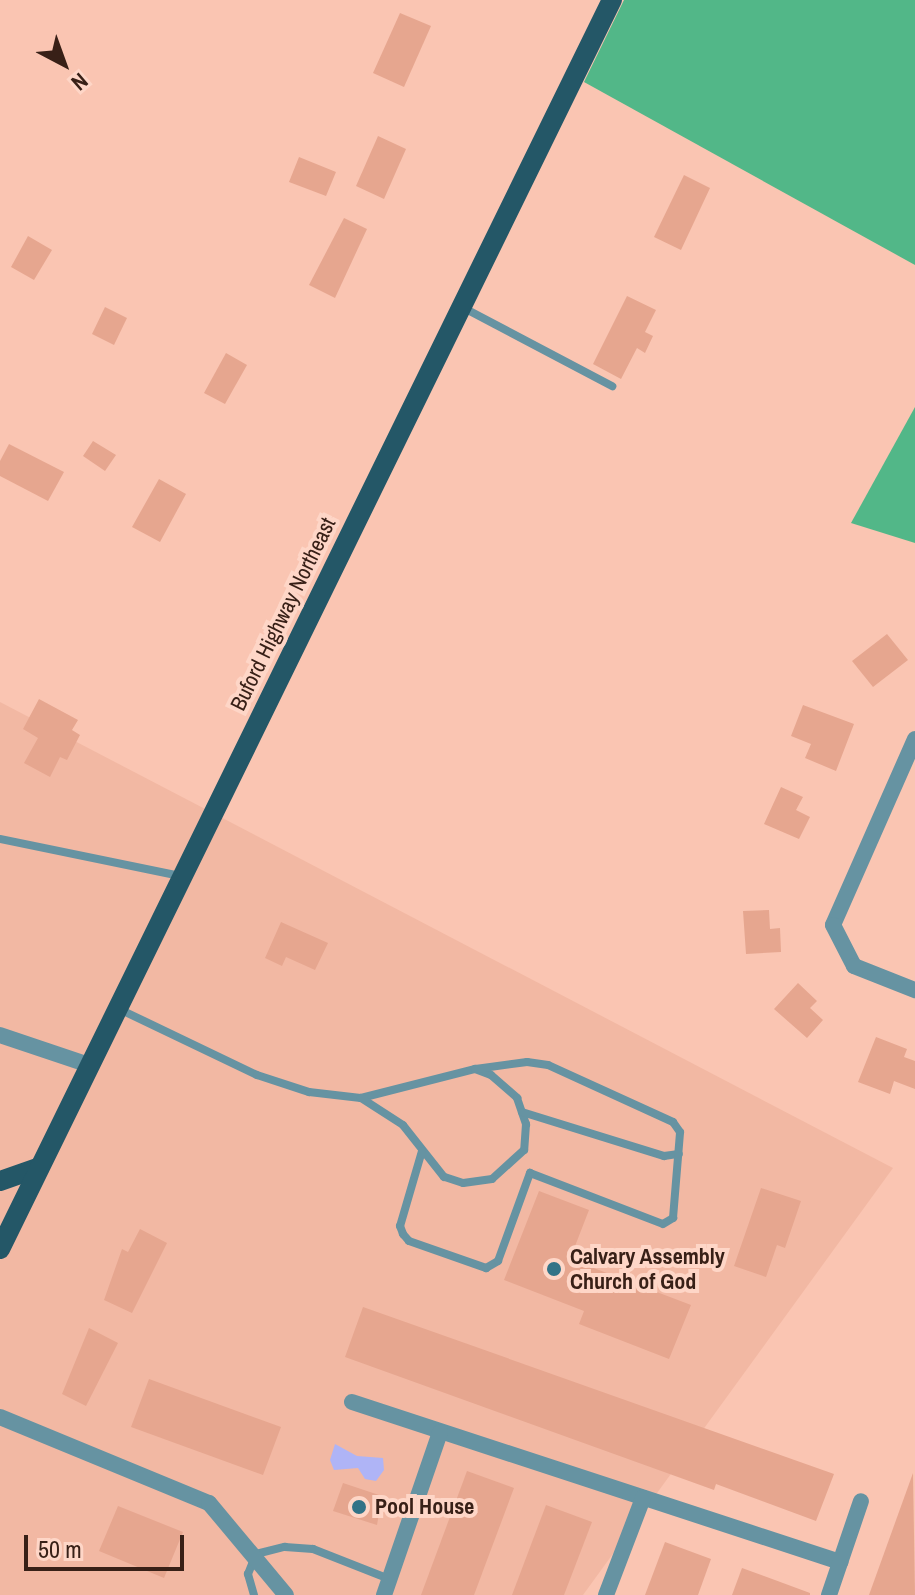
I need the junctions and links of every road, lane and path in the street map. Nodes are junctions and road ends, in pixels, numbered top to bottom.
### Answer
1 (612, 0) edge
2 (461, 307) junction
3 (612, 386) dead end
4 (915, 739) edge
5 (0, 839) edge
6 (181, 876) junction
7 (915, 990) edge
8 (117, 1008) junction
9 (0, 1035) edge
10 (89, 1065) junction
11 (475, 1069) junction
12 (361, 1098) junction
13 (522, 1112) junction
14 (422, 1151) junction
15 (679, 1154) junction
16 (514, 1161) junction
17 (40, 1167) junction
18 (530, 1173) junction
19 (0, 1181) edge
20 (5, 1226) edge
21 (0, 1249) edge
22 (352, 1402) dead end
23 (0, 1417) edge
24 (440, 1432) junction
25 (643, 1498) junction
26 (861, 1501) dead end
27 (256, 1554) junction
28 (840, 1562) junction
29 (387, 1587) edge
30 (254, 1595) edge
31 (286, 1595) edge
32 (606, 1595) edge
33 (829, 1595) edge

1 - 2 main road, Buford Highway Northeast
2 - 3 lane
2 - 6 main road, Buford Highway Northeast
4 - 7 street
5 - 6 lane
6 - 8 main road, Buford Highway Northeast
8 - 10 main road, Buford Highway Northeast
8 - 12 lane
9 - 10 street
10 - 17 main road, Buford Highway Northeast
11 - 12 lane
11 - 13 lane
11 - 15 lane
12 - 14 lane
13 - 15 lane
13 - 16 lane
14 - 16 lane
14 - 18 lane
15 - 18 lane
16 - 18 lane
17 - 19 main road
17 - 20 main road, Buford Highway Northeast
20 - 21 main road, Buford Highway Northeast
22 - 24 street
23 - 27 street
24 - 25 street
24 - 29 street
25 - 28 street
25 - 32 street
26 - 28 street
27 - 29 lane
27 - 30 lane
27 - 31 street
28 - 33 street

